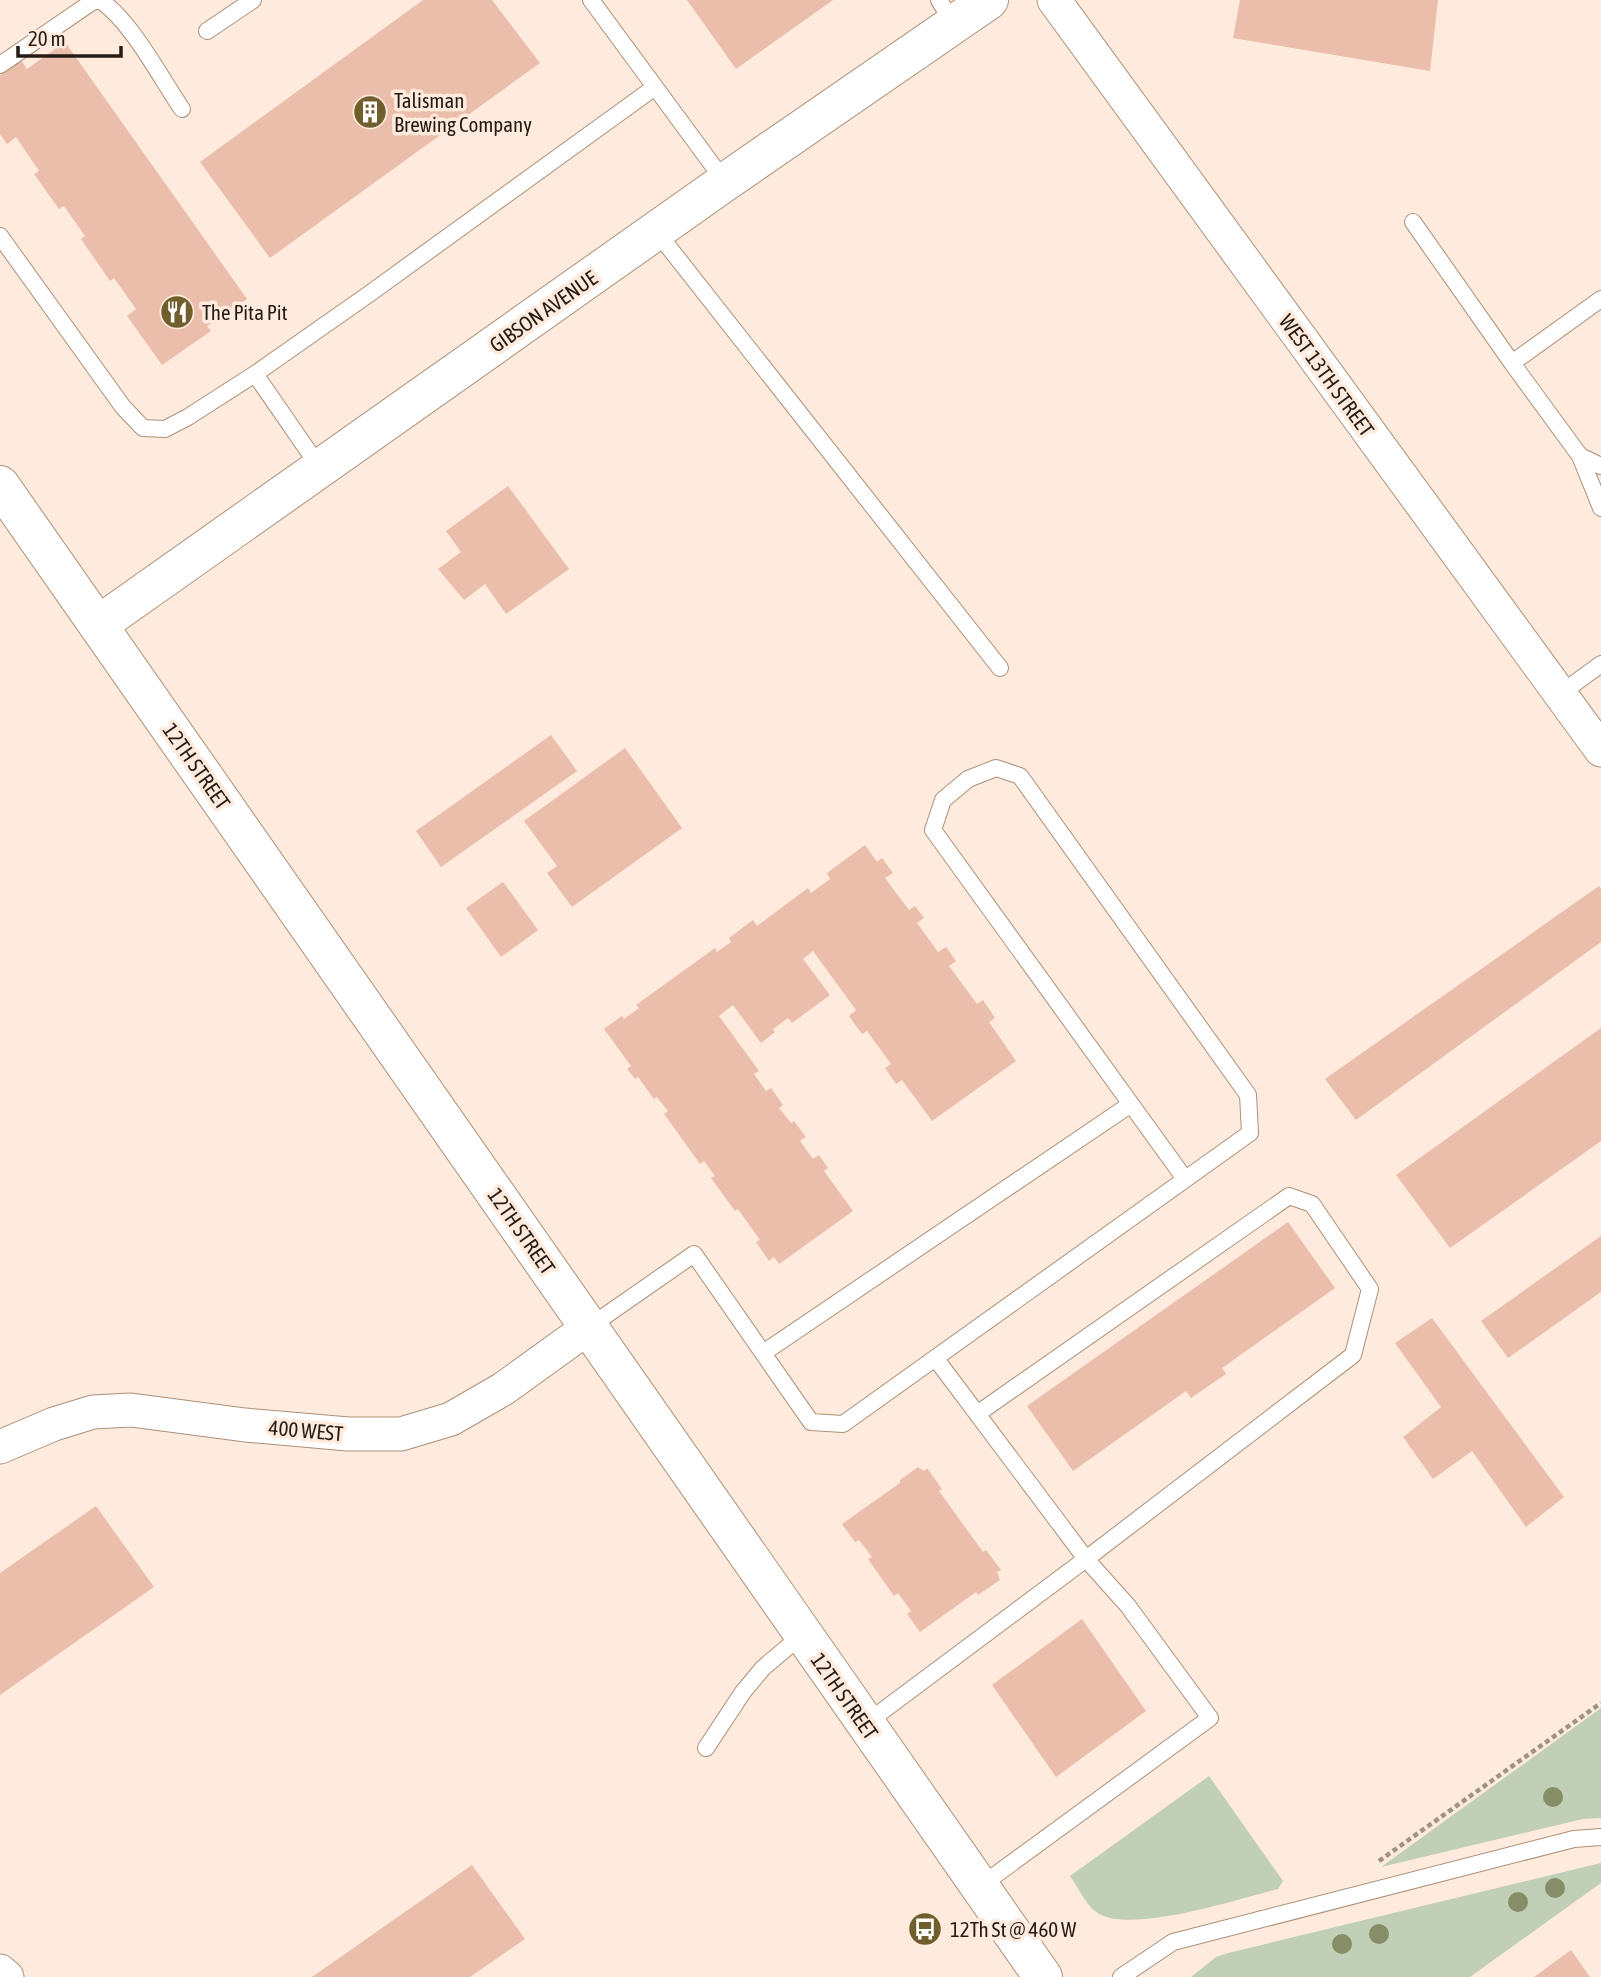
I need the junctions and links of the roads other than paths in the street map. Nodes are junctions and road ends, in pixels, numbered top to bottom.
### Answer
1 (253, 0) edge
2 (591, 0) edge
3 (989, 0) edge
4 (1054, 0) edge
5 (946, 13) edge
6 (208, 31) dead end
7 (0, 65) edge
8 (655, 87) junction
9 (182, 109) dead end
10 (725, 182) junction
11 (1413, 222) dead end
12 (656, 231) junction
13 (0, 236) edge
14 (1601, 299) edge
15 (1513, 363) junction
16 (255, 374) junction
17 (1580, 456) junction
18 (1601, 466) edge
19 (320, 468) junction
20 (0, 485) edge
21 (1601, 508) edge
22 (98, 625) junction
23 (1601, 664) edge
24 (1000, 667) dead end
25 (1560, 694) junction
26 (1601, 751) edge
27 (1131, 1104) junction
28 (1185, 1180) junction
29 (589, 1327) junction
30 (763, 1353) junction
31 (936, 1359) junction
32 (977, 1414) junction
33 (0, 1447) edge
34 (1086, 1559) junction
35 (802, 1634) junction
36 (865, 1724) junction
37 (706, 1748) dead end
38 (1601, 1837) edge
39 (979, 1887) junction
40 (0, 1971) edge
41 (6, 1977) edge
42 (1043, 1977) edge
43 (1121, 1977) edge

1 - 6 lane
2 - 8 lane
3 - 5 main road, GIBSON AVENUE
4 - 25 street, WEST 13TH STREET
5 - 10 main road, GIBSON AVENUE
7 - 9 lane
8 - 10 lane
8 - 16 lane
10 - 12 main road, GIBSON AVENUE
11 - 15 lane
12 - 19 main road, GIBSON AVENUE
12 - 24 lane
13 - 16 lane
14 - 15 lane
15 - 17 lane
16 - 19 lane
17 - 18 lane
17 - 21 lane
19 - 22 main road, GIBSON AVENUE
20 - 22 main road, 12TH STREET
22 - 29 main road, 12TH STREET
23 - 25 lane
25 - 26 street, WEST 13TH STREET
27 - 28 lane
27 - 28 lane
27 - 30 lane
28 - 31 lane
29 - 30 lane
29 - 33 street, 400 WEST
29 - 35 main road, 12TH STREET
30 - 31 lane
31 - 32 lane
32 - 34 lane
32 - 34 lane
34 - 36 lane
34 - 39 lane
35 - 36 main road, 12TH STREET
35 - 37 lane
36 - 39 main road, 12TH STREET
38 - 43 lane
39 - 42 main road, 12TH STREET
40 - 41 street

